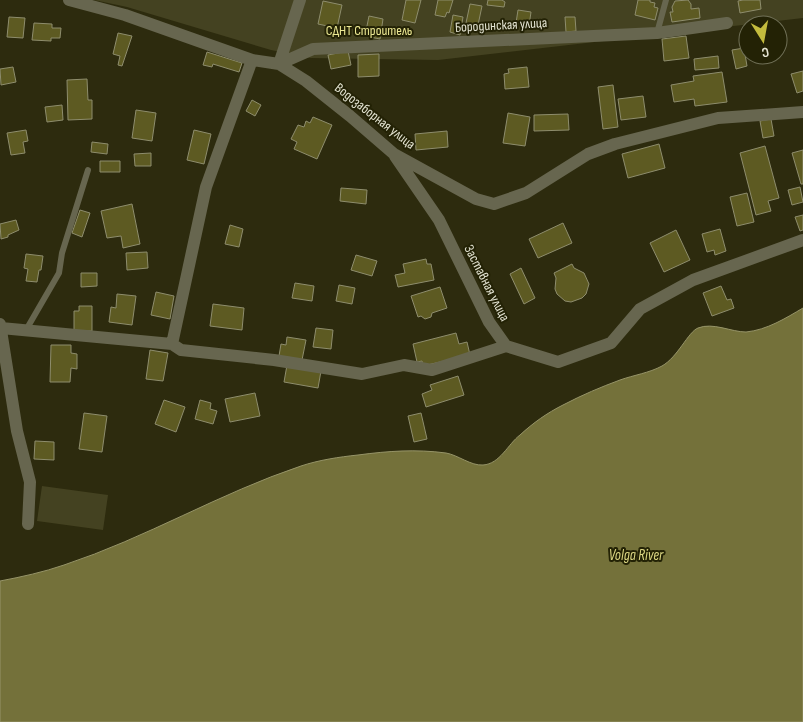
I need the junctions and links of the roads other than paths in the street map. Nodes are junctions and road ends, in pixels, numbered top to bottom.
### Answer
1 (69, 0) edge
2 (300, 0) edge
3 (666, 0) edge
4 (727, 24) dead end
5 (657, 33) junction
6 (252, 60) junction
7 (279, 64) junction
8 (803, 112) edge
9 (394, 154) junction
10 (88, 170) dead end
11 (803, 240) edge
12 (0, 326) edge
13 (26, 330) junction
14 (172, 344) junction
15 (506, 346) junction
16 (28, 524) dead end

1 - 6 street, Водозаборная улица
2 - 7 street
3 - 5 lane
4 - 5 street, Бородинская улица
5 - 7 street, Бородинская улица
6 - 7 street, Водозаборная улица
6 - 14 street
7 - 9 street, Водозаборная улица
8 - 9 street, Водозаборная улица
9 - 15 street, Заставная улица
10 - 13 lane
11 - 15 street
12 - 13 street
12 - 16 street
13 - 14 street
14 - 15 street

